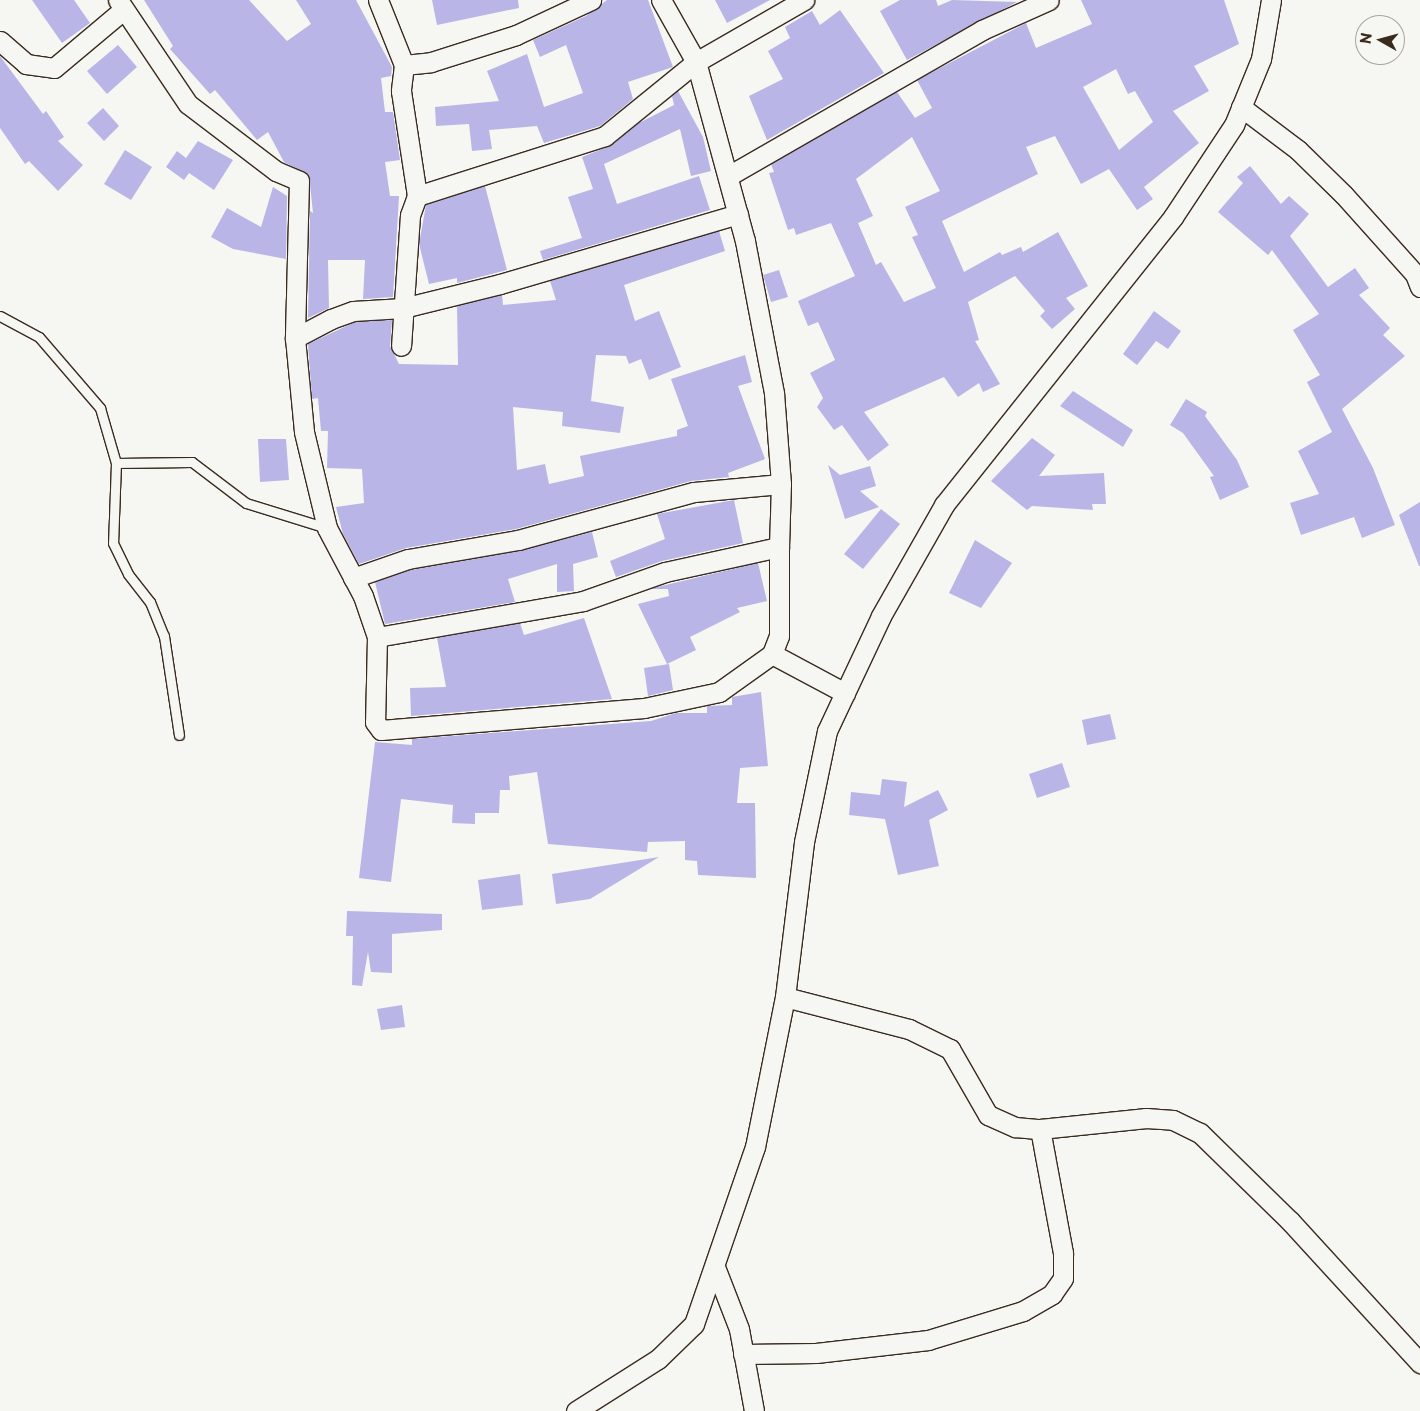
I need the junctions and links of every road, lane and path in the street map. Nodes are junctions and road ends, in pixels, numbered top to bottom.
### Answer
1 (378, 0) edge
2 (591, 0) edge
3 (661, 0) edge
4 (804, 0) edge
5 (1049, 0) edge
6 (1271, 0) edge
7 (120, 5) edge
8 (0, 41) edge
9 (696, 62) junction
10 (404, 65) junction
11 (1241, 107) junction
12 (730, 175) junction
13 (416, 196) junction
14 (738, 214) junction
15 (1420, 287) edge
16 (403, 308) junction
17 (0, 316) edge
18 (295, 338) junction
19 (401, 346) dead end
20 (116, 463) junction
21 (781, 484) junction
22 (327, 528) junction
23 (779, 547) junction
24 (353, 578) junction
25 (378, 637) junction
26 (772, 654) junction
27 (846, 693) junction
28 (180, 735) dead end
29 (785, 997) junction
30 (1040, 1130) junction
31 (716, 1267) junction
32 (743, 1354) junction
33 (1420, 1363) edge
34 (576, 1411) edge
35 (754, 1411) edge

1 - 10 street
2 - 10 street
3 - 9 street
4 - 9 street
5 - 12 street
6 - 11 street
7 - 8 street
7 - 18 street
9 - 12 street
9 - 13 street
10 - 13 street
11 - 15 street
11 - 27 street
12 - 14 street
13 - 16 street
14 - 16 street
14 - 21 street
16 - 18 street
16 - 19 street
17 - 20 lane
18 - 22 street
20 - 22 lane
20 - 28 lane
21 - 23 street
21 - 24 street
22 - 24 street
23 - 25 street
23 - 26 street
24 - 25 street
25 - 26 street
26 - 27 street
27 - 29 street
29 - 30 street
29 - 31 street
30 - 32 street
30 - 33 street
31 - 32 street
31 - 34 street
32 - 35 street

